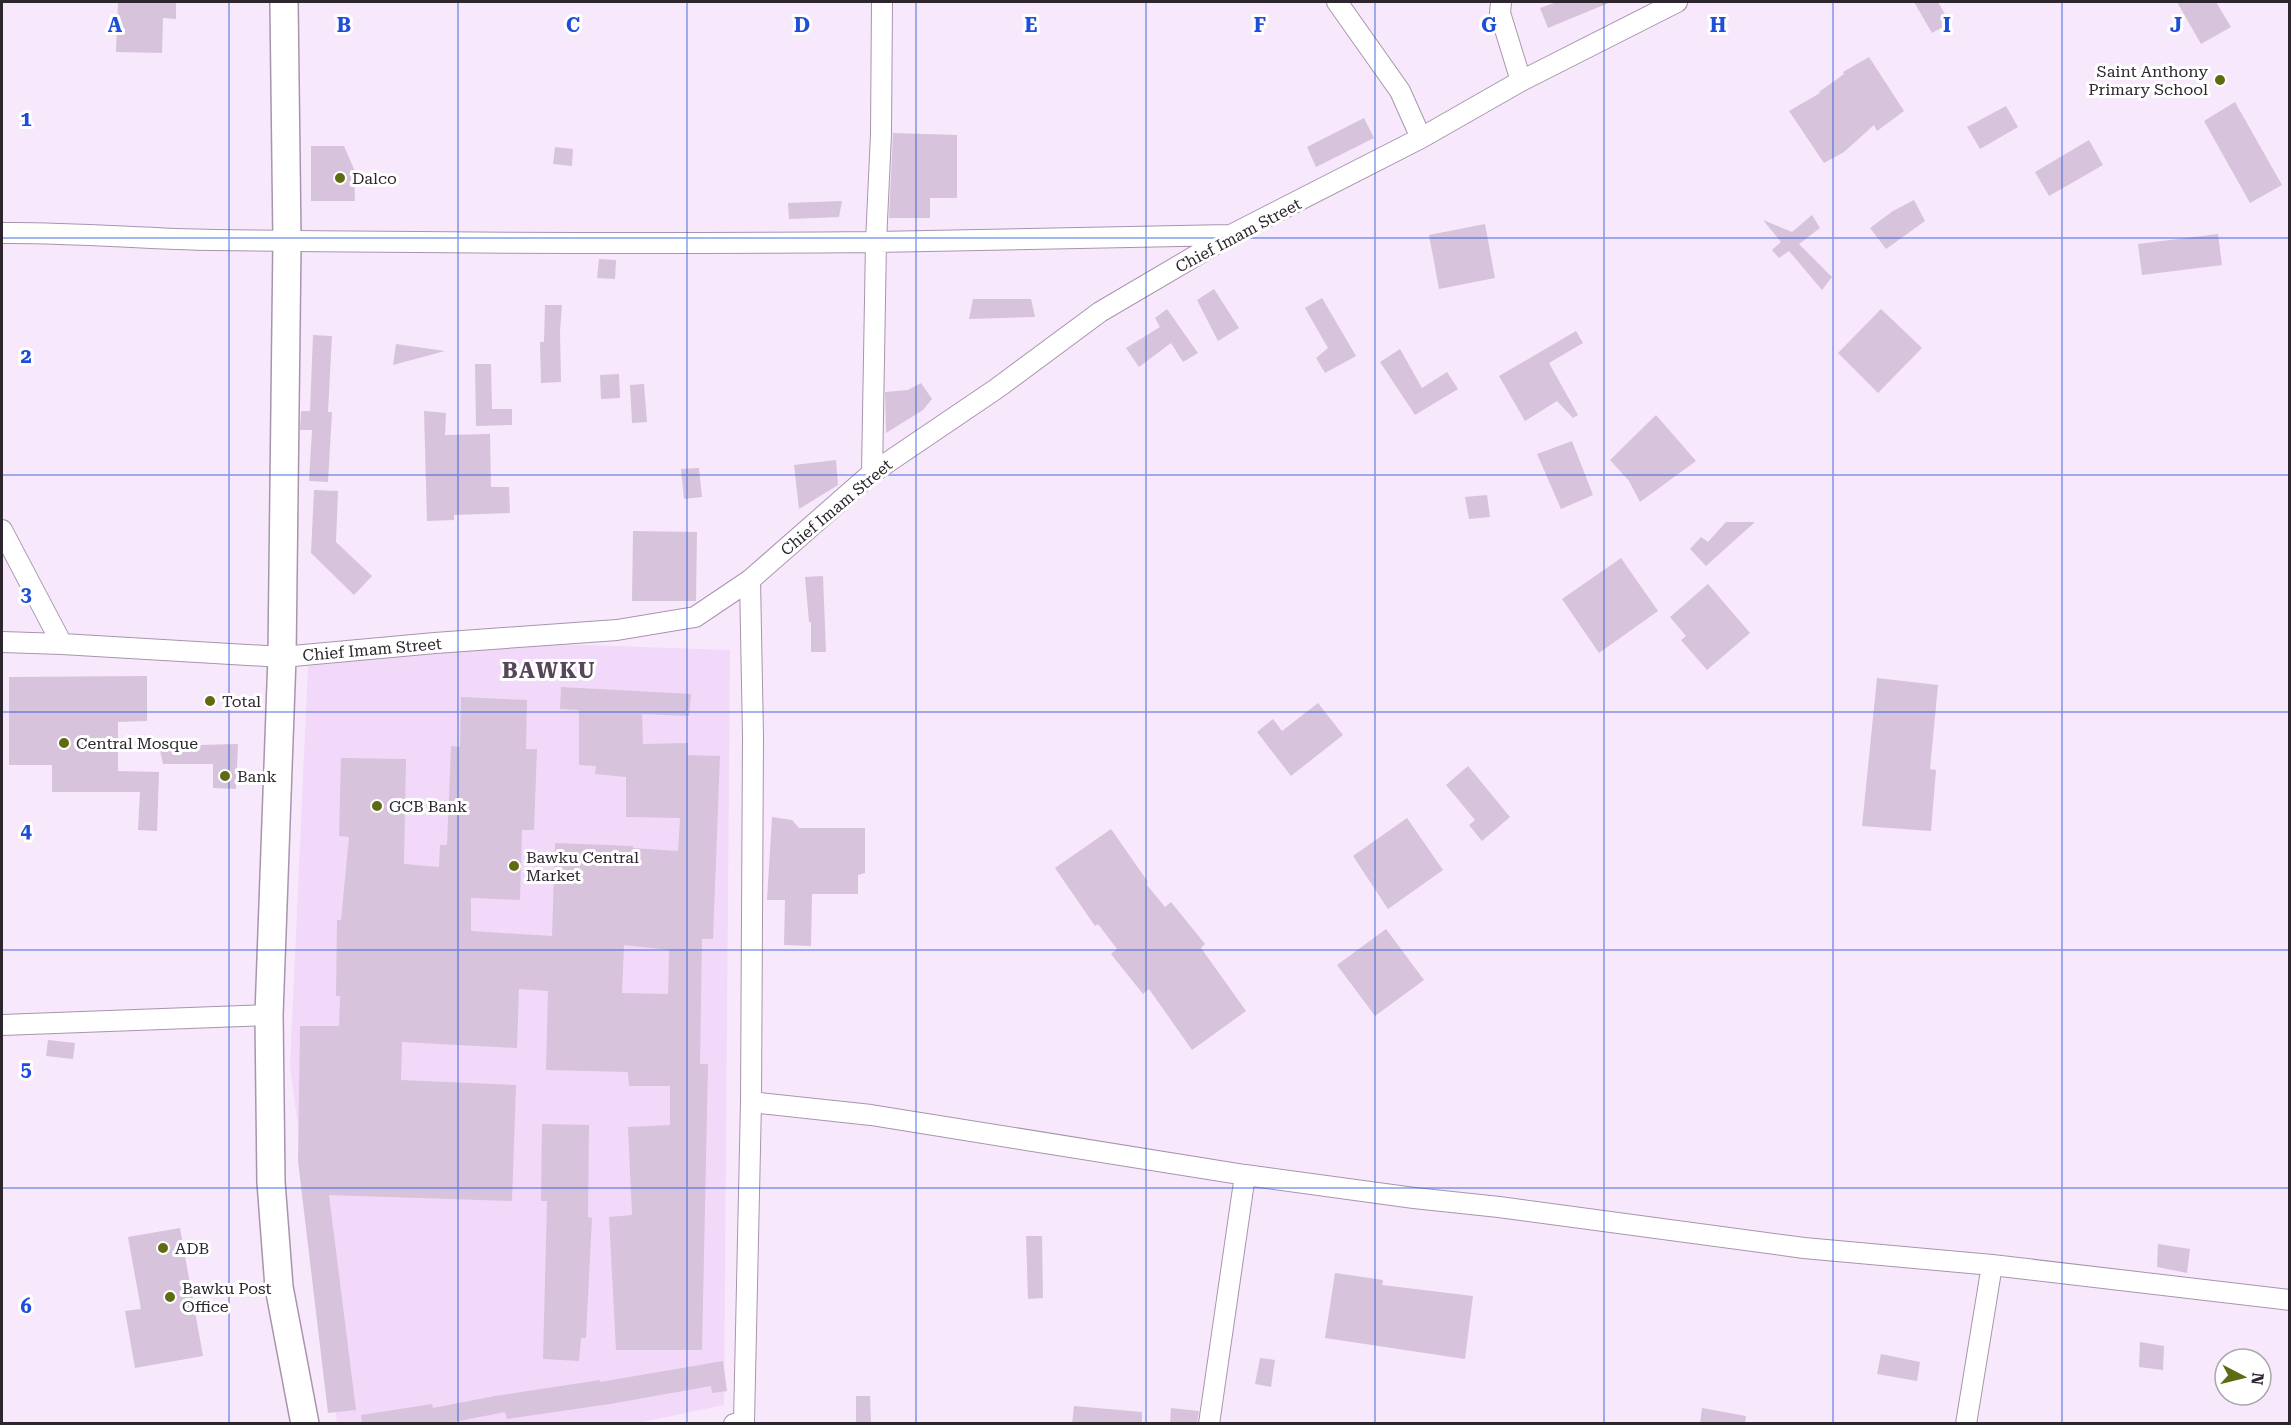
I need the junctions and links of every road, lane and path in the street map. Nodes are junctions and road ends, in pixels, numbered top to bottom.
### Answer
1 (284, 2) edge
2 (882, 2) edge
3 (1337, 2) edge
4 (1501, 2) edge
5 (1677, 2) edge
6 (1521, 81) junction
7 (1421, 138) junction
8 (2, 232) edge
9 (1231, 235) junction
10 (286, 241) junction
11 (876, 242) junction
12 (872, 473) junction
13 (2, 530) edge
14 (750, 580) junction
15 (2, 642) edge
16 (62, 644) junction
17 (282, 657) junction
18 (269, 1015) junction
19 (2, 1025) edge
20 (751, 1102) junction
21 (1245, 1175) junction
22 (1992, 1265) junction
23 (2289, 1300) edge
24 (743, 1423) edge
25 (305, 1424) edge
26 (1209, 1424) edge
27 (1966, 1424) edge

1 - 10 highway
2 - 11 street
3 - 7 street
4 - 6 street
5 - 6 street, Chief Imam Street
6 - 7 street, Chief Imam Street
7 - 9 street, Chief Imam Street
8 - 10 street
9 - 11 street
9 - 12 street, Chief Imam Street
10 - 11 street
10 - 17 highway
11 - 12 street
12 - 14 street, Chief Imam Street
13 - 16 street
14 - 17 street, Chief Imam Street
14 - 20 street
15 - 16 street, Chief Imam Street
16 - 17 street, Chief Imam Street
17 - 18 highway
18 - 19 street
18 - 25 highway
20 - 21 street
20 - 24 street
21 - 22 street
21 - 26 street
22 - 23 street
22 - 27 street

